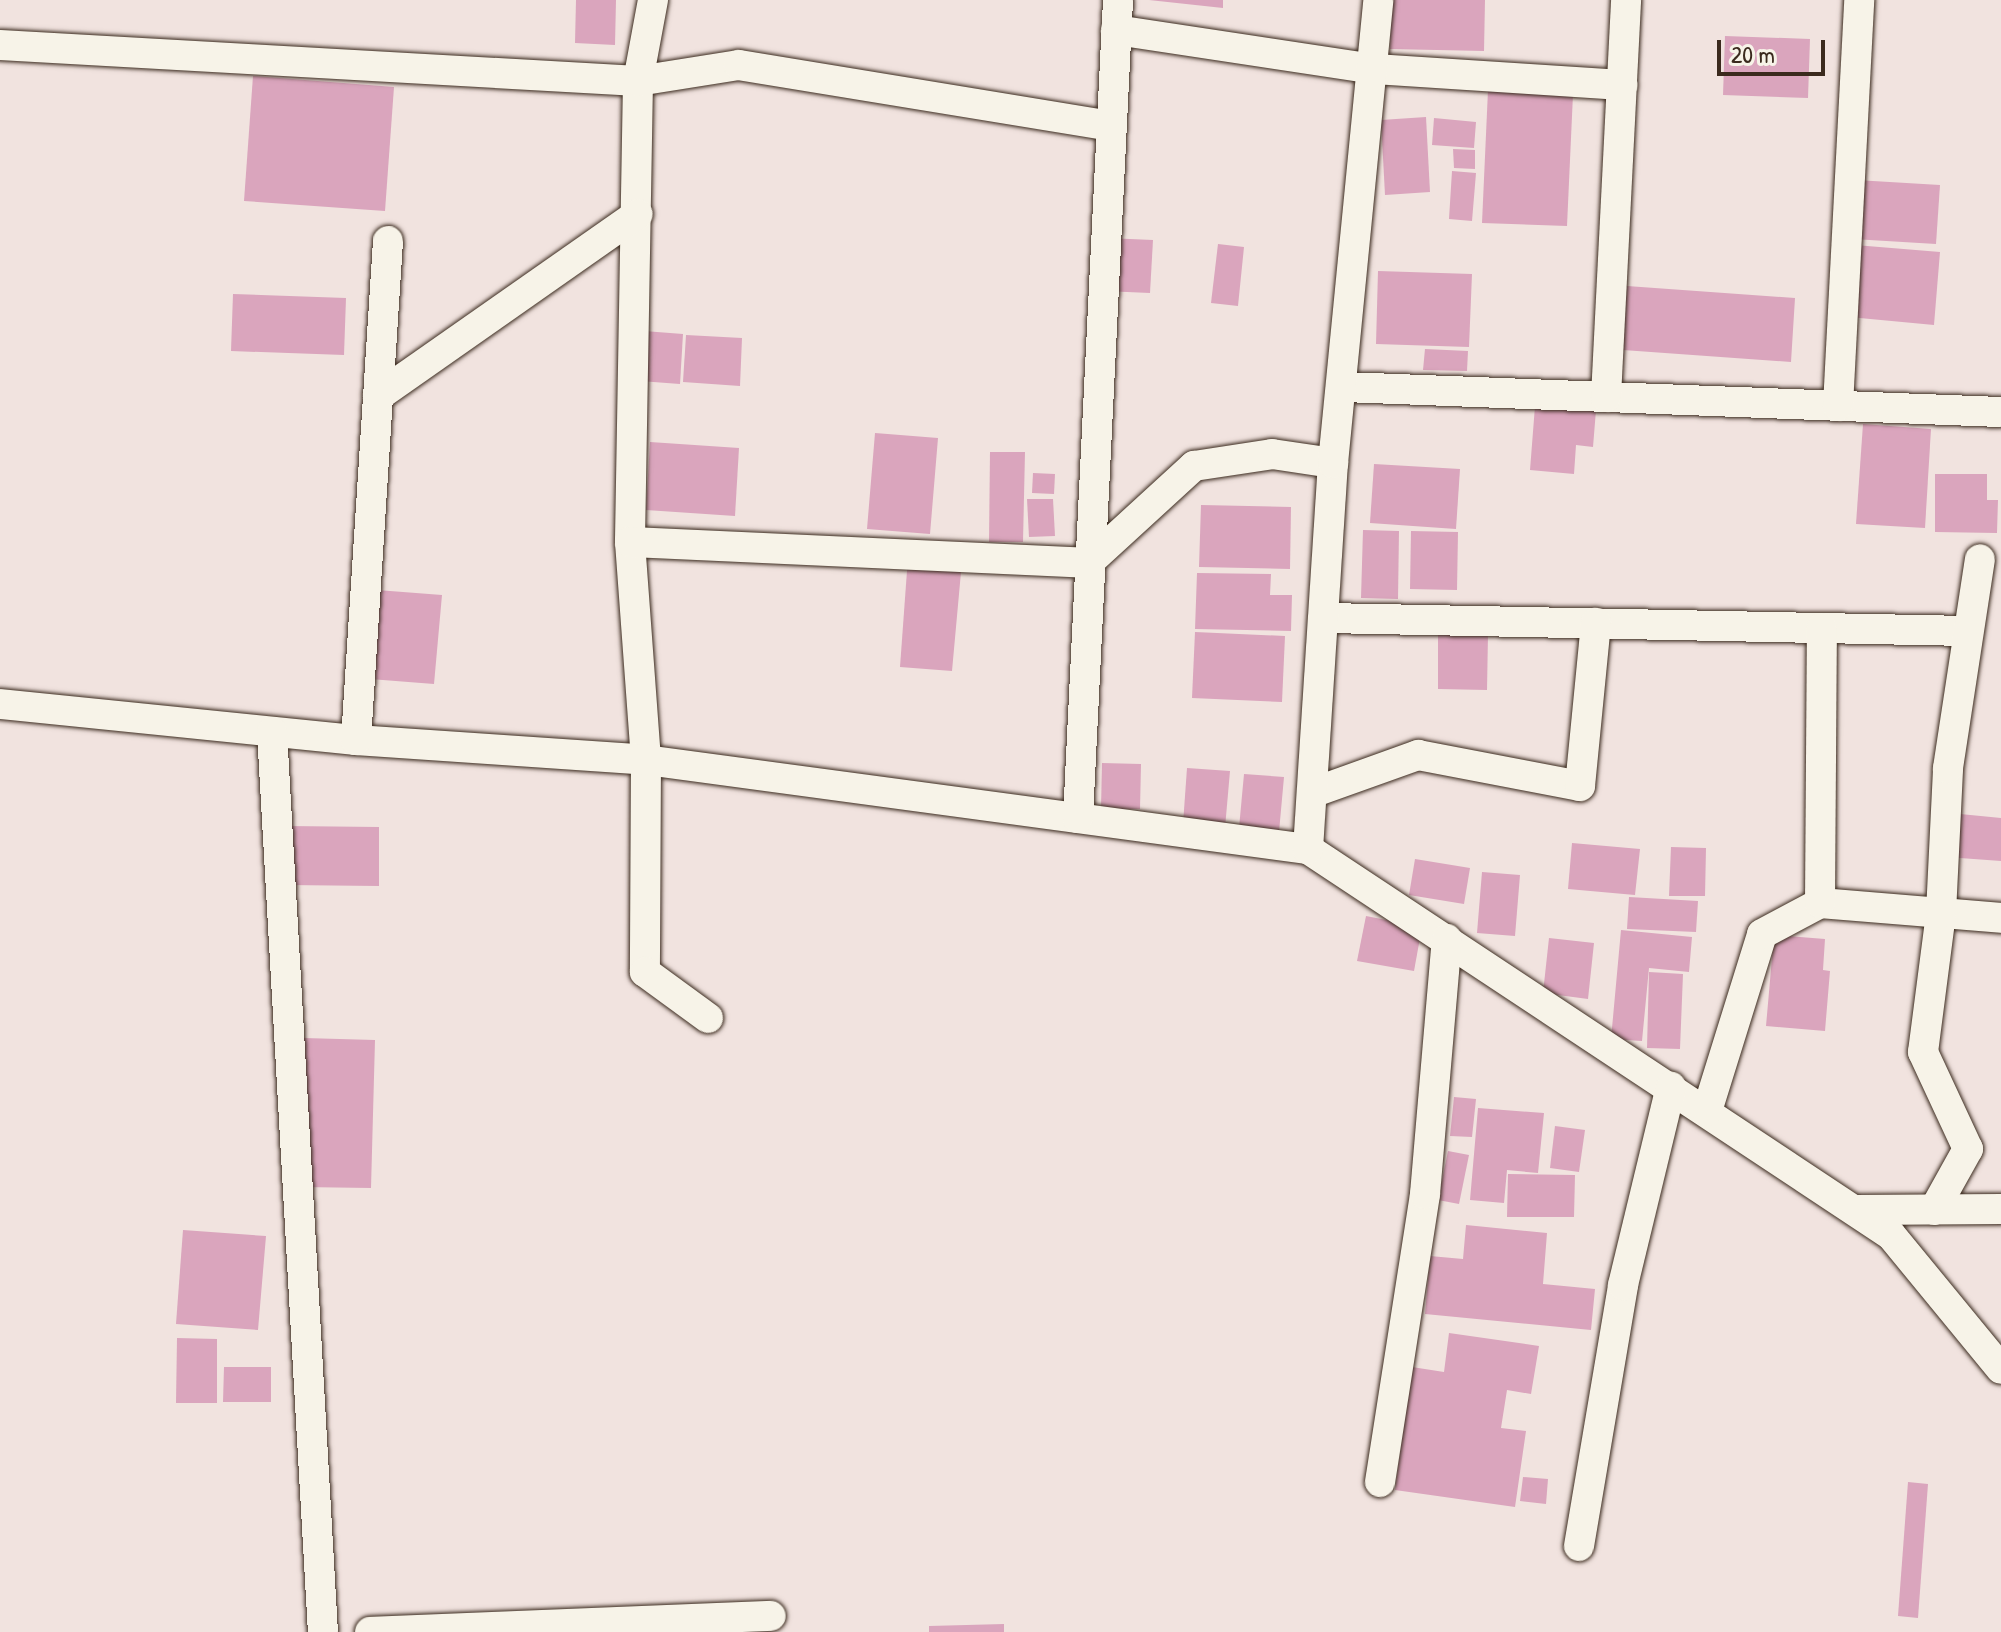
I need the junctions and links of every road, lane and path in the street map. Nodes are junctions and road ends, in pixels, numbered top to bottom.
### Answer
1 (653, 0) edge
2 (1118, 0) edge
3 (1378, 0) edge
4 (1626, 0) edge
5 (1859, 0) edge
6 (1116, 30) junction
7 (0, 45) edge
8 (1374, 69) junction
9 (638, 81) junction
10 (1622, 85) junction
11 (1110, 126) junction
12 (638, 214) junction
13 (388, 241) dead end
14 (1344, 387) junction
15 (378, 396) junction
16 (1606, 397) junction
17 (1838, 406) junction
18 (2001, 412) edge
19 (1333, 463) junction
20 (630, 542) junction
21 (1980, 559) dead end
22 (1088, 563) junction
23 (1326, 618) junction
24 (1596, 623) junction
25 (1822, 628) junction
26 (1966, 631) junction
27 (0, 704) edge
28 (272, 732) junction
29 (356, 740) junction
30 (646, 760) junction
31 (1312, 793) junction
32 (1078, 818) junction
33 (1308, 849) junction
34 (1820, 903) junction
35 (1941, 913) junction
36 (2001, 918) edge
37 (1447, 939) junction
38 (708, 1018) dead end
39 (1671, 1087) junction
40 (1707, 1111) junction
41 (2001, 1209) edge
42 (1857, 1210) junction
43 (1934, 1210) junction
44 (2001, 1369) edge
45 (1380, 1482) dead end
46 (1579, 1546) dead end
47 (771, 1616) dead end
48 (323, 1632) edge
49 (370, 1632) edge

1 - 9 street
2 - 6 street
3 - 8 street
4 - 10 street
5 - 17 street
6 - 8 street
6 - 11 street
7 - 9 street
8 - 10 street
8 - 14 street
9 - 11 street
9 - 12 street
10 - 16 street
11 - 22 street
12 - 15 street
12 - 20 street
13 - 15 street
14 - 16 street
14 - 19 street
15 - 29 street
16 - 17 street
17 - 18 street
19 - 22 street
19 - 23 street
20 - 22 street
20 - 30 street
21 - 26 street
22 - 32 street
23 - 24 street
23 - 31 street
24 - 25 street
24 - 31 street
25 - 26 street
25 - 34 street
26 - 35 street
27 - 28 street
28 - 29 street
28 - 48 street
29 - 30 street
30 - 32 street
30 - 38 street
31 - 33 street
32 - 33 street
33 - 37 street
34 - 35 street
34 - 40 street
35 - 36 street
35 - 43 street
37 - 39 street
37 - 45 street
39 - 40 street
39 - 46 street
40 - 42 street
41 - 43 street
42 - 43 street
42 - 44 street
47 - 49 street

